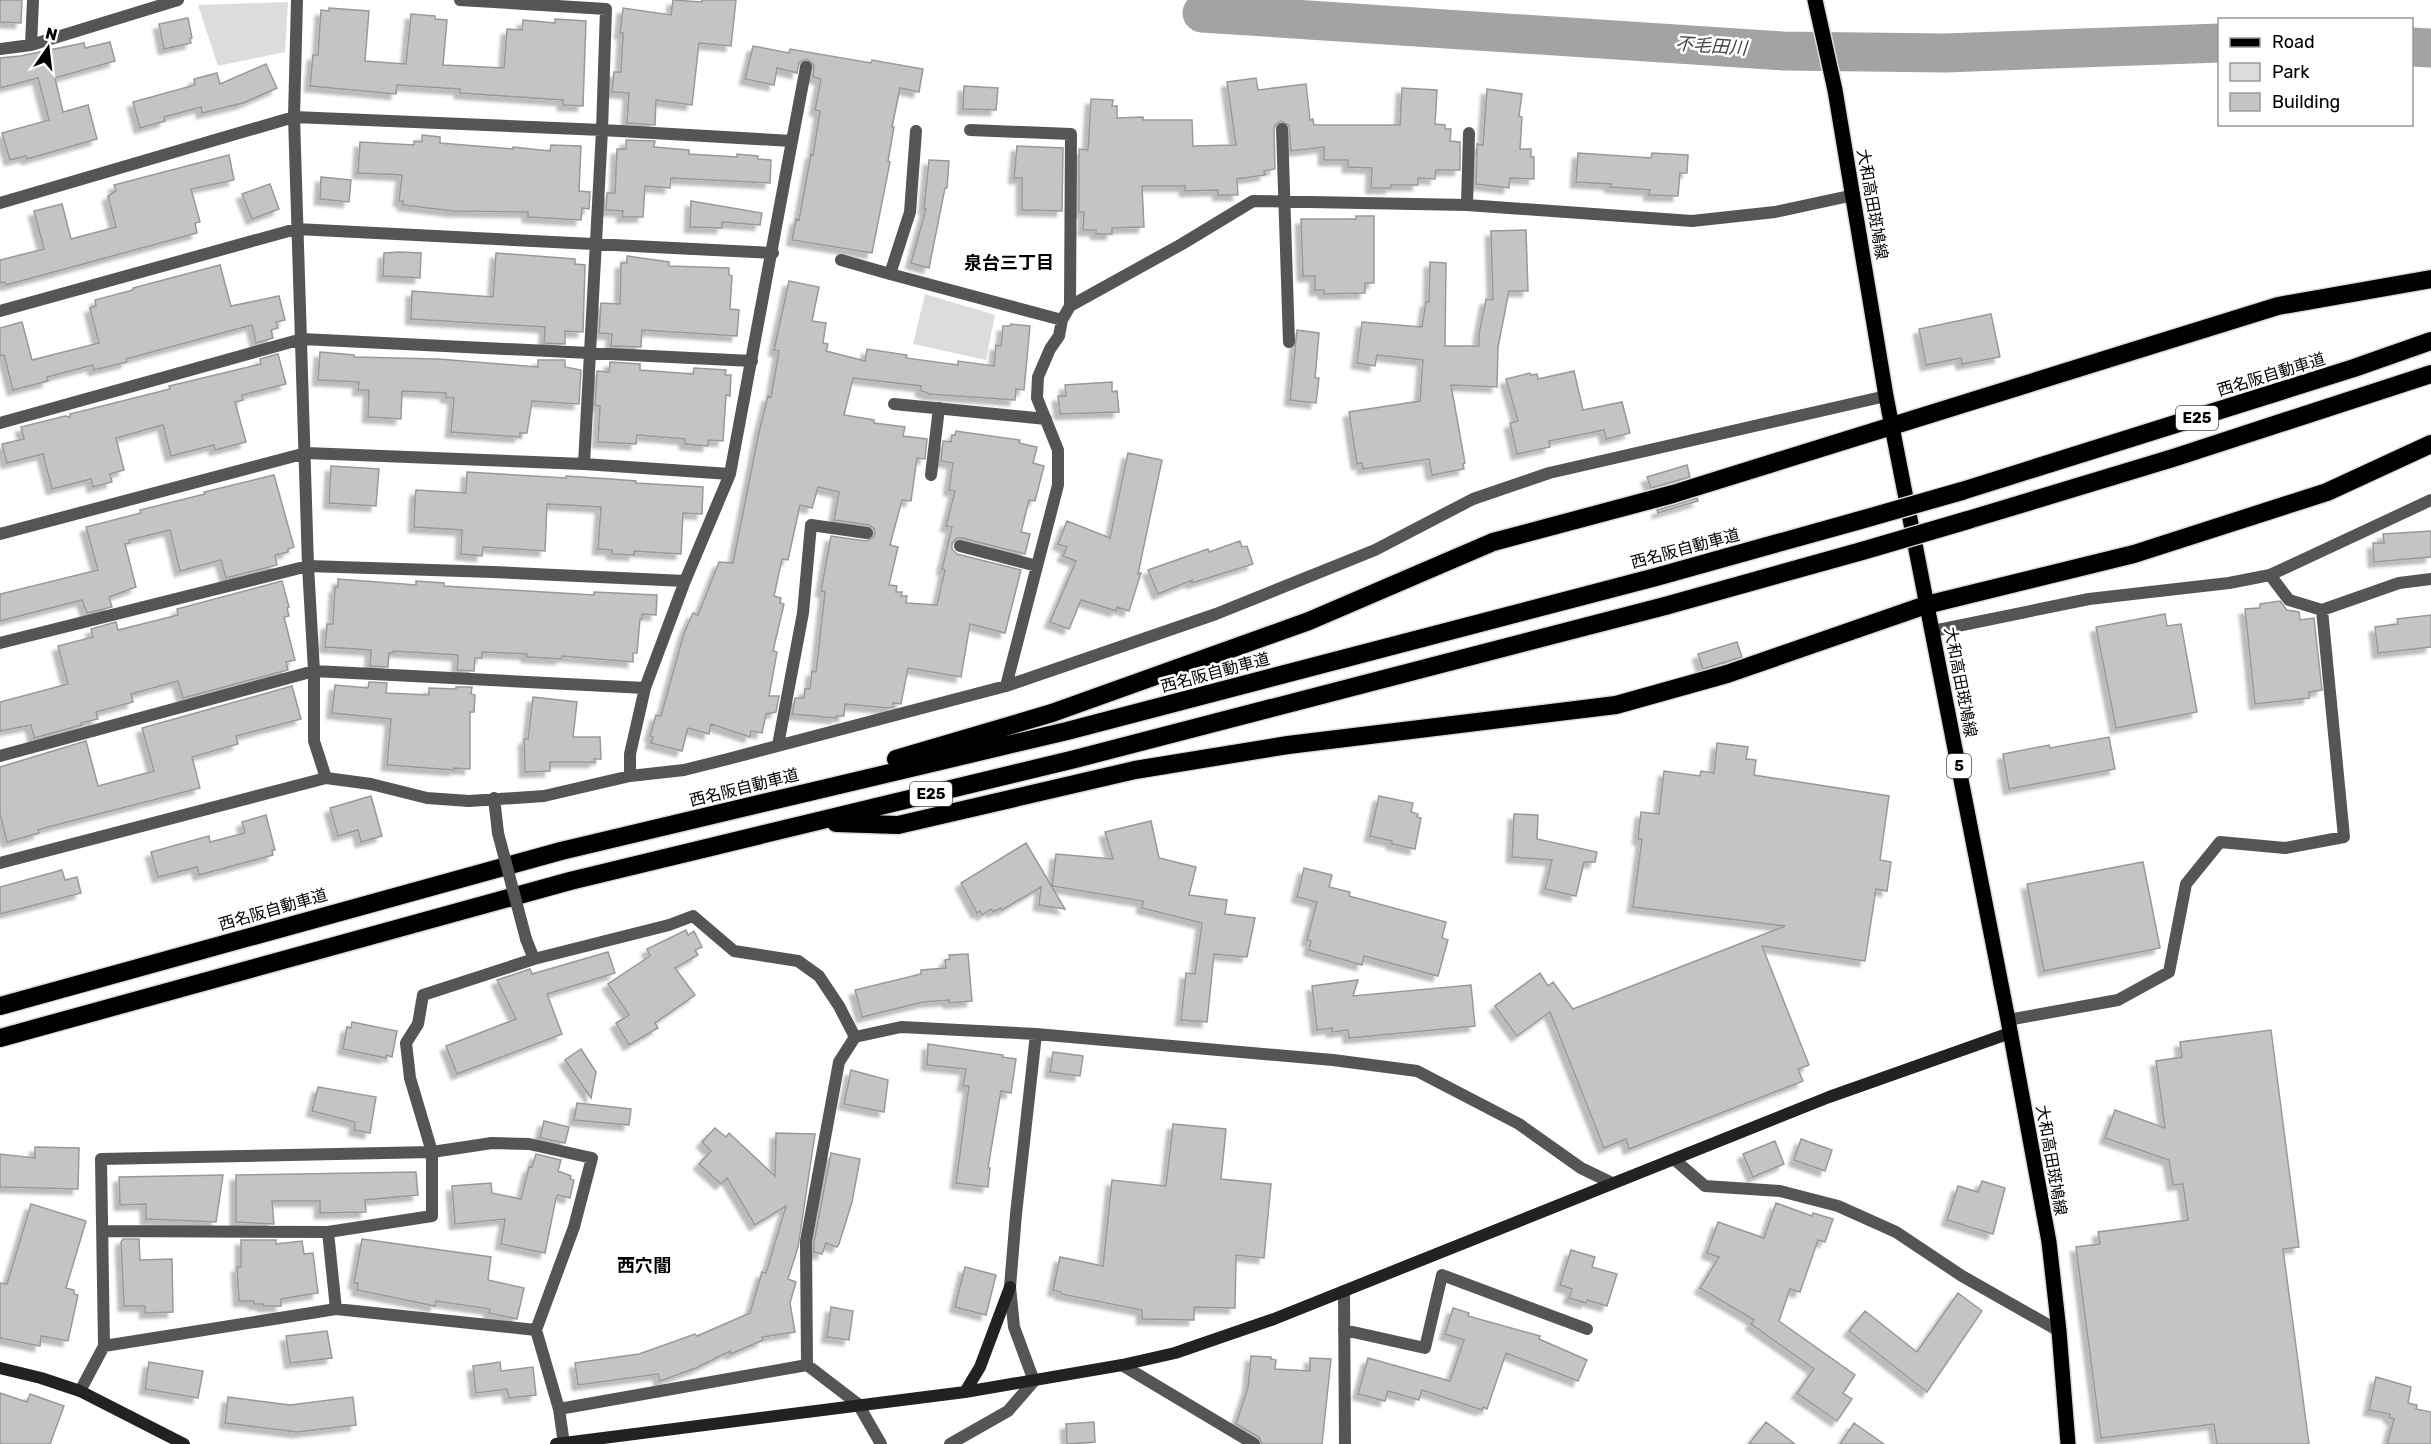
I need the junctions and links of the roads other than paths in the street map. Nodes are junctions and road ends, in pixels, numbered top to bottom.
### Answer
1 (33, 0) edge
2 (178, 0) edge
3 (297, 0) edge
4 (460, 0) edge
5 (1815, 0) edge
6 (31, 45) junction
7 (0, 49) edge
8 (806, 67) dead end
9 (294, 117) junction
10 (1282, 129) dead end
11 (602, 130) junction
12 (970, 130) dead end
13 (916, 131) dead end
14 (1469, 133) dead end
15 (792, 141) junction
16 (1854, 195) junction
17 (1284, 200) junction
18 (0, 203) edge
19 (1467, 205) junction
20 (297, 229) junction
21 (596, 245) junction
22 (773, 253) junction
23 (841, 260) dead end
24 (890, 274) junction
25 (2431, 279) edge
26 (1070, 306) junction
27 (0, 311) edge
28 (1062, 320) junction
29 (302, 339) junction
30 (2431, 341) edge
31 (1289, 342) dead end
32 (591, 353) junction
33 (752, 361) junction
34 (2431, 374) edge
35 (1886, 396) junction
36 (894, 404) dead end
37 (939, 408) junction
38 (1046, 419) junction
39 (0, 423) edge
40 (1893, 427) junction
41 (2431, 444) edge
42 (306, 453) junction
43 (584, 465) junction
44 (730, 474) junction
45 (931, 475) dead end
46 (2431, 500) edge
47 (867, 533) dead end
48 (0, 534) edge
49 (960, 546) dead end
50 (308, 566) junction
51 (1037, 566) junction
52 (2270, 575) junction
53 (2431, 579) edge
54 (685, 581) junction
55 (1926, 605) junction
56 (2322, 610) junction
57 (1933, 631) junction
58 (0, 644) edge
59 (314, 671) junction
60 (1006, 686) junction
61 (645, 688) junction
62 (778, 745) junction
63 (0, 756) edge
64 (630, 776) junction
65 (326, 778) junction
66 (801, 793) junction
67 (494, 798) junction
68 (811, 822) junction
69 (0, 863) edge
70 (534, 959) junction
71 (0, 1006) edge
72 (2009, 1027) junction
73 (1036, 1034) junction
74 (855, 1037) junction
75 (0, 1038) edge
76 (432, 1152) junction
77 (1675, 1160) junction
78 (1612, 1183) junction
79 (103, 1231) junction
80 (328, 1232) junction
81 (1010, 1287) junction
82 (1344, 1291) junction
83 (336, 1309) junction
84 (1344, 1329) junction
85 (1587, 1329) dead end
86 (536, 1330) junction
87 (2059, 1331) junction
88 (104, 1346) junction
89 (807, 1365) junction
90 (1122, 1365) junction
91 (0, 1368) edge
92 (1034, 1381) junction
93 (80, 1391) junction
94 (965, 1392) junction
95 (858, 1404) junction
96 (558, 1409) junction
97 (184, 1444) edge
98 (561, 1444) edge
99 (881, 1444) edge
100 (950, 1444) edge
101 (1254, 1444) edge
102 (1345, 1444) edge
103 (2068, 1444) edge

1 - 6 street
2 - 6 street
3 - 9 street
4 - 11 street
5 - 16 main road, 大和高田斑鳩線 / 5
6 - 7 street
8 - 15 street
9 - 11 street
9 - 18 street
9 - 20 street
10 - 17 street
11 - 15 street
11 - 21 street
12 - 26 street
13 - 24 street
14 - 19 street
15 - 22 street
16 - 19 street
16 - 35 main road, 大和高田斑鳩線 / 5
17 - 19 street
17 - 26 street
17 - 31 street
20 - 21 street
20 - 27 street
20 - 29 street
21 - 22 street
21 - 32 street
22 - 33 street
23 - 24 street
24 - 28 street
25 - 40 highway
26 - 28 street
28 - 38 street
29 - 32 street
29 - 39 street
29 - 42 street
30 - 66 highway, 西名阪自動車道 / E25, bridge
32 - 33 street
32 - 43 street
33 - 44 street
34 - 68 highway, E25, bridge
35 - 40 main road, 大和高田斑鳩線 / 5
35 - 60 street
36 - 37 street
37 - 38 street
37 - 45 street
38 - 51 street
40 - 55 main road, 大和高田斑鳩線 / 5
40 - 66 highway
41 - 55 highway
42 - 43 street
42 - 48 street
42 - 50 street
43 - 44 street
44 - 54 street
46 - 52 street
47 - 62 street
49 - 51 street
50 - 54 street
50 - 58 street
50 - 59 street
51 - 60 street
52 - 56 street
52 - 57 street
53 - 56 street
54 - 61 street
55 - 57 main road, 大和高田斑鳩線 / 5
55 - 68 highway
56 - 72 street
57 - 72 main road, 大和高田斑鳩線 / 5
59 - 61 street
59 - 63 street
59 - 65 street
60 - 62 street
61 - 64 street
62 - 64 street
64 - 67 street
65 - 67 street
65 - 69 street
66 - 71 highway, 西名阪自動車道 / E25
67 - 70 street, bridge
68 - 75 highway, E25
70 - 74 street
70 - 76 street
72 - 77 street
72 - 87 main road, 大和高田斑鳩線 / 5
73 - 74 street
73 - 78 street
73 - 81 street
74 - 89 street
76 - 79 street
76 - 80 street
76 - 86 street
77 - 78 street
77 - 87 street
78 - 82 street
79 - 80 street
79 - 88 street
80 - 83 street
81 - 92 street
81 - 94 street
82 - 84 street
82 - 90 street
83 - 86 street
83 - 88 street
84 - 85 street
84 - 102 street
86 - 96 street
87 - 103 main road, 大和高田斑鳩線 / 5
88 - 93 street
89 - 95 street
89 - 96 street
90 - 92 street
90 - 101 street
91 - 93 street
92 - 94 street
92 - 100 street
93 - 97 street
94 - 95 street
95 - 98 street
95 - 99 street
96 - 98 street

